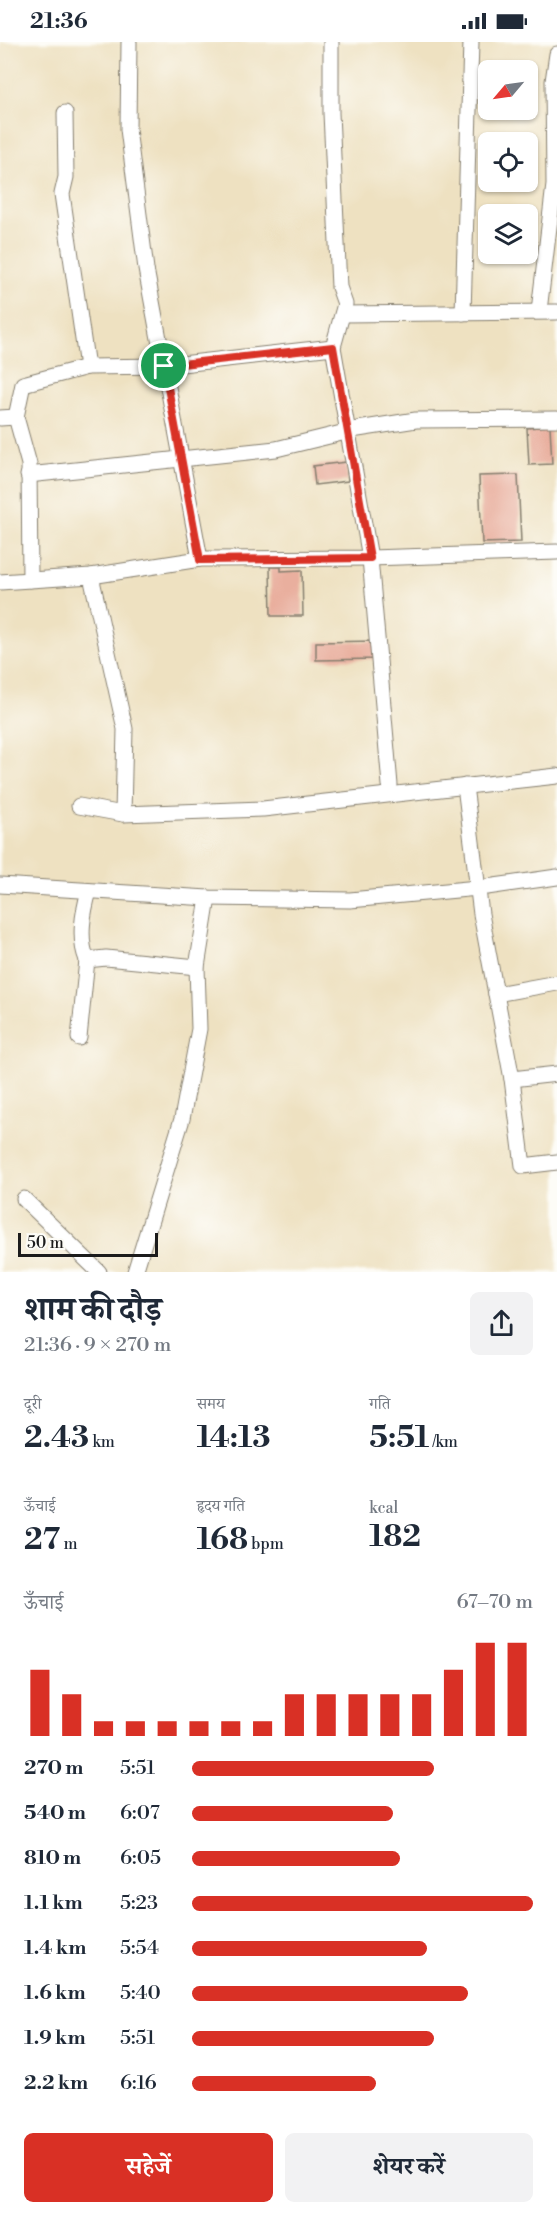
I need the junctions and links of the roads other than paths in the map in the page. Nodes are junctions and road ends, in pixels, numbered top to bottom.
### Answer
1 (129, 42) edge
2 (331, 42) edge
3 (471, 42) edge
4 (557, 54) edge
5 (555, 81) edge
6 (65, 113) dead end
7 (555, 185) edge
8 (539, 311) junction
9 (463, 312) junction
10 (557, 312) edge
11 (344, 314) junction
12 (333, 347) junction
13 (164, 366) junction
14 (87, 367) junction
15 (16, 417) junction
16 (0, 418) edge
17 (557, 419) edge
18 (348, 434) junction
19 (182, 458) junction
20 (28, 475) junction
21 (557, 552) edge
22 (370, 558) junction
23 (200, 560) junction
24 (91, 576) junction
25 (30, 580) junction
26 (0, 582) edge
27 (557, 776) edge
28 (390, 785) dead end
29 (465, 786) junction
30 (79, 806) dead end
31 (123, 814) junction
32 (557, 877) edge
33 (0, 885) edge
34 (482, 887) junction
35 (89, 891) junction
36 (208, 898) junction
37 (87, 960) junction
38 (197, 967) junction
39 (557, 983) edge
40 (496, 994) junction
41 (79, 1038) dead end
42 (557, 1074) edge
43 (512, 1079) junction
44 (557, 1162) edge
45 (24, 1199) dead end
46 (99, 1272) edge
47 (135, 1272) edge

1 - 13 street
2 - 11 street
3 - 9 street
4 - 5 street
5 - 7 street
6 - 14 street
7 - 8 street
8 - 9 street
8 - 10 street
9 - 11 street
11 - 12 street
12 - 13 street
12 - 18 street
13 - 14 street
13 - 19 street
14 - 15 street
15 - 16 street
15 - 20 street
17 - 18 street
18 - 19 street
18 - 22 street
19 - 20 street
19 - 23 street
20 - 25 street
21 - 22 street
22 - 23 street
22 - 28 street
23 - 24 street
24 - 25 street
24 - 31 street
25 - 26 street
27 - 29 street
29 - 31 street
29 - 34 street
30 - 31 street
32 - 34 street
33 - 35 street
34 - 36 street
34 - 40 street
35 - 36 street
35 - 37 street
36 - 38 street
37 - 38 street
37 - 41 street
38 - 47 street
39 - 40 street
40 - 43 street
42 - 43 street
43 - 44 street
45 - 46 street

